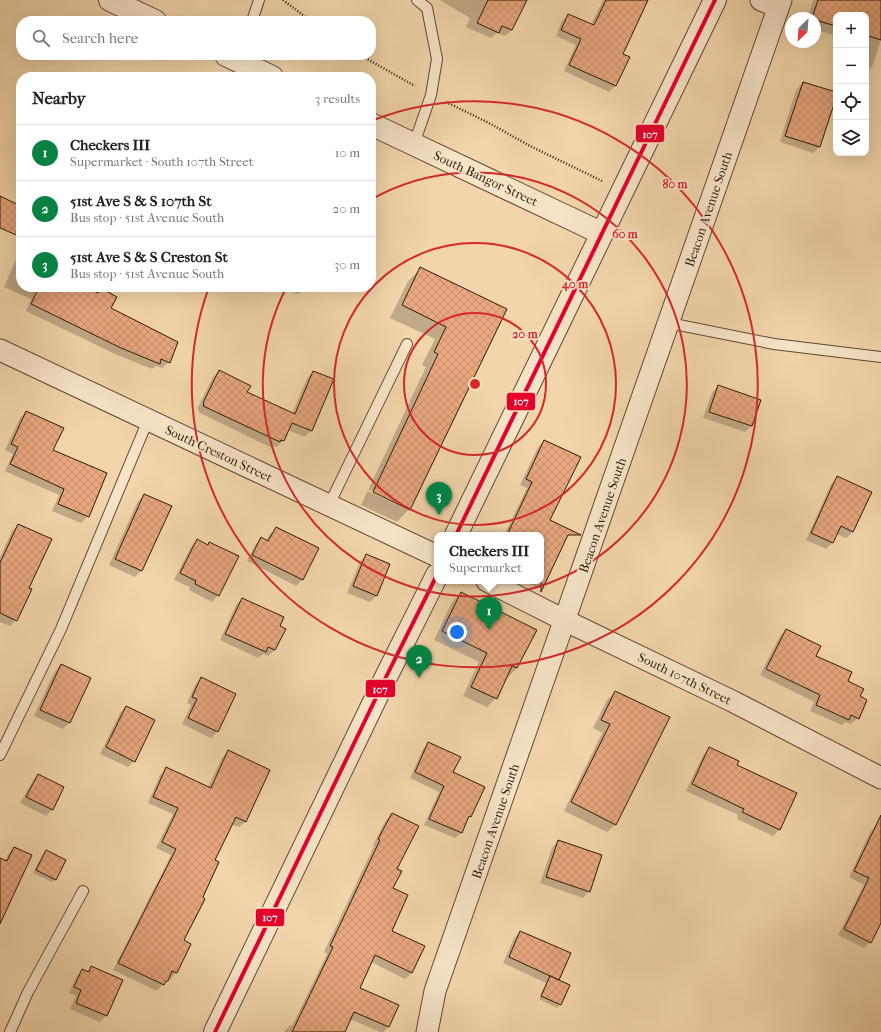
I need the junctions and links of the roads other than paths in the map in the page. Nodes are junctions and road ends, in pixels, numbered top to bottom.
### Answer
1 (110, 0) edge
2 (259, 0) edge
3 (417, 0) edge
4 (715, 0) edge
5 (773, 2) edge
6 (144, 16) edge
7 (254, 16) edge
8 (241, 60) edge
9 (263, 72) edge
10 (376, 126) edge
11 (414, 144) junction
12 (601, 233) junction
13 (668, 324) junction
14 (407, 344) dead end
15 (0, 350) edge
16 (881, 357) edge
17 (148, 420) junction
18 (329, 505) junction
19 (457, 532) edge
20 (434, 555) edge
21 (434, 581) edge
22 (493, 584) edge
23 (566, 621) junction
24 (0, 755) edge
25 (881, 778) edge
26 (83, 891) dead end
27 (10, 1032) edge
28 (215, 1032) edge
29 (427, 1032) edge

1 - 6 street
2 - 7 lane
3 - 11 lane
4 - 12 street
5 - 13 street, Beacon Avenue South
8 - 9 street
10 - 11 street, South Bangor Street
11 - 12 street, South Bangor Street
12 - 19 street
13 - 16 lane
13 - 23 street, Beacon Avenue South
14 - 18 lane
15 - 17 street, South Creston Street
17 - 18 street, South Creston Street
17 - 24 lane
18 - 20 street, South Creston Street
21 - 28 street
22 - 23 street, South 107th Street
23 - 25 street, South 107th Street
23 - 29 street, Beacon Avenue South
26 - 27 lane

